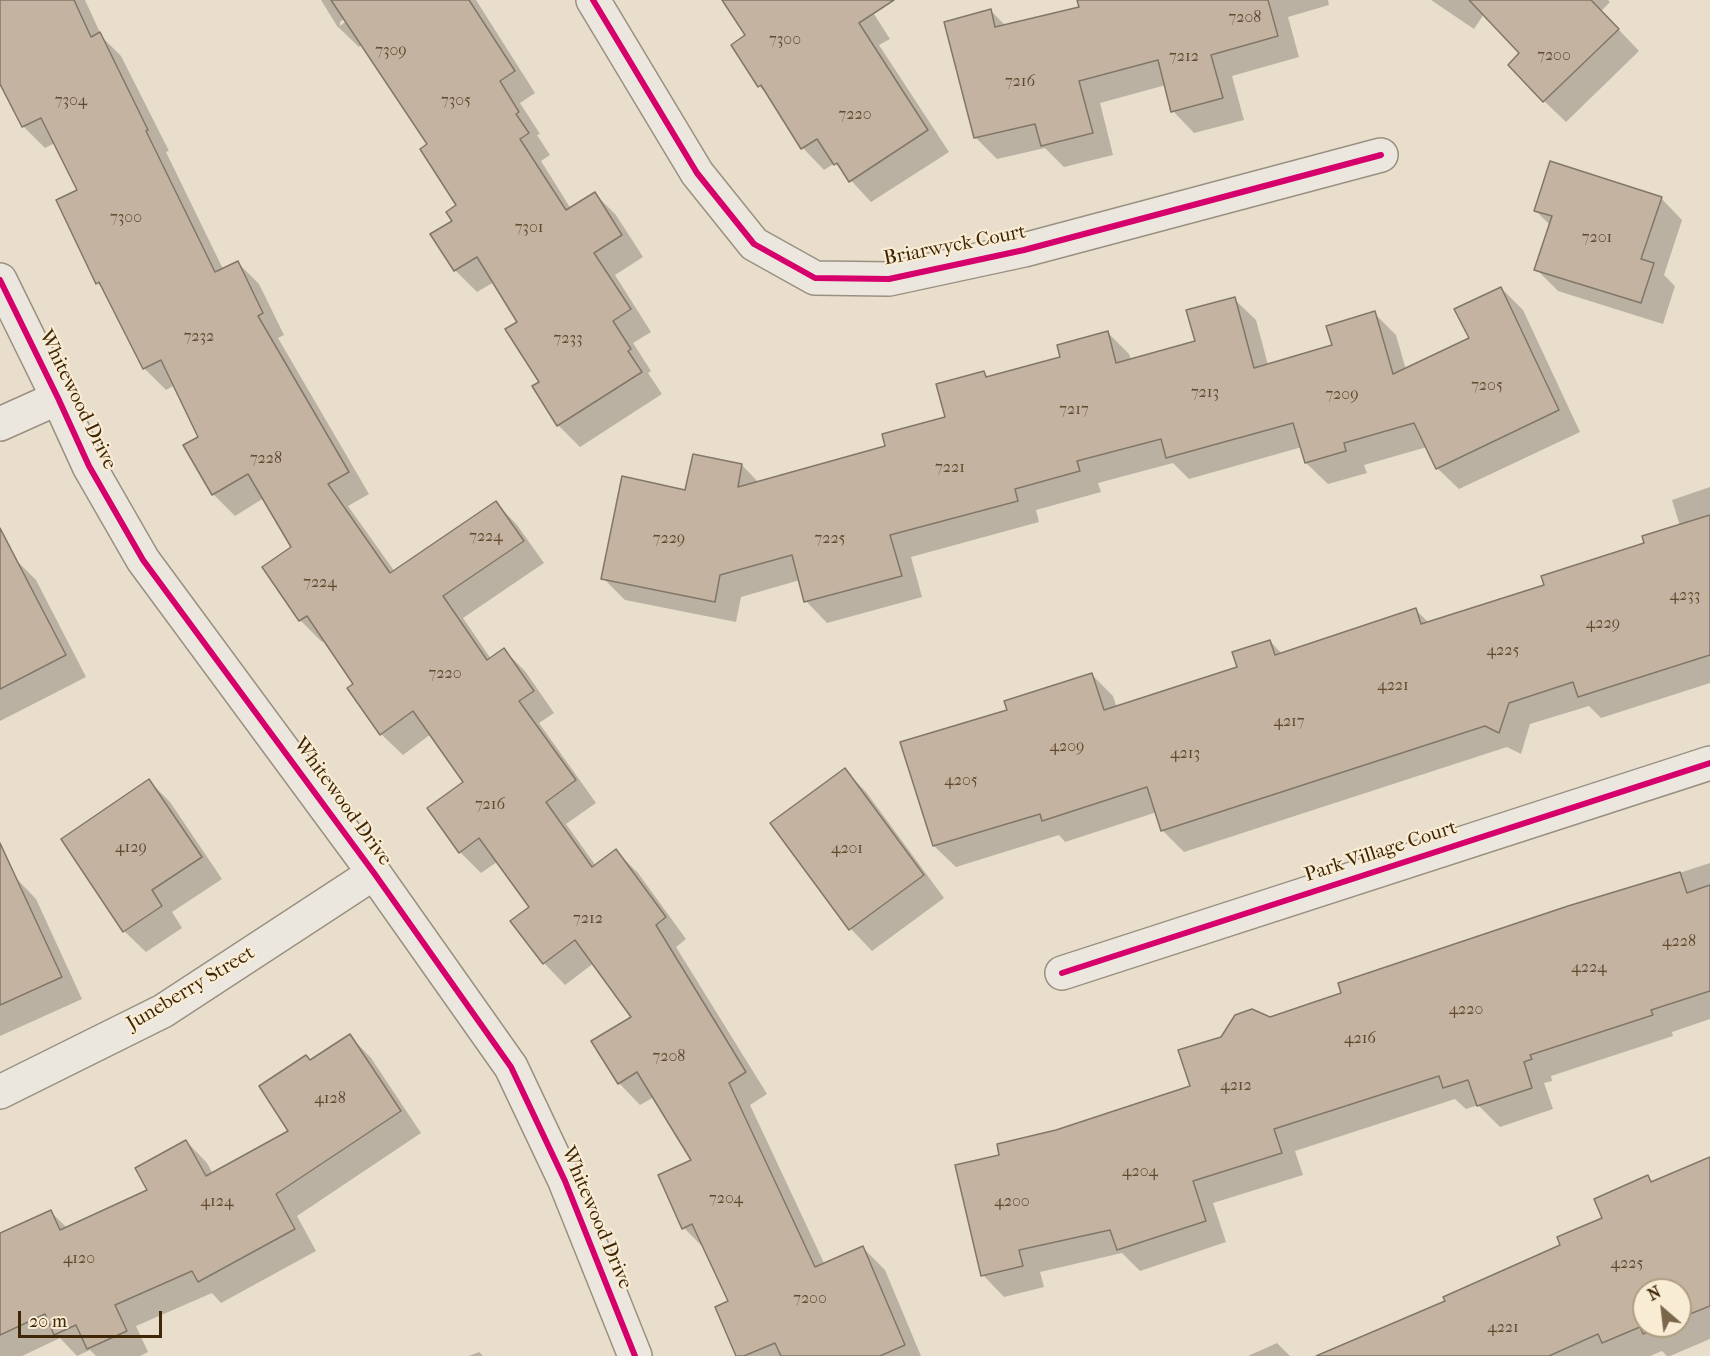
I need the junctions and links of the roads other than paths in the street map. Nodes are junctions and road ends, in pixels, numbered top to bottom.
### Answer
1 (593, 0) edge
2 (1381, 154) dead end
3 (0, 280) edge
4 (58, 398) junction
5 (0, 424) edge
6 (1710, 763) edge
7 (374, 873) junction
8 (1062, 973) dead end
9 (0, 1092) edge
10 (635, 1356) edge

1 - 2 street, Briarwyck Court
3 - 4 street, Whitewood Drive
4 - 5 street
4 - 7 street, Whitewood Drive
6 - 8 street, Park Village Court
7 - 9 street, Juneberry Street
7 - 10 street, Whitewood Drive

